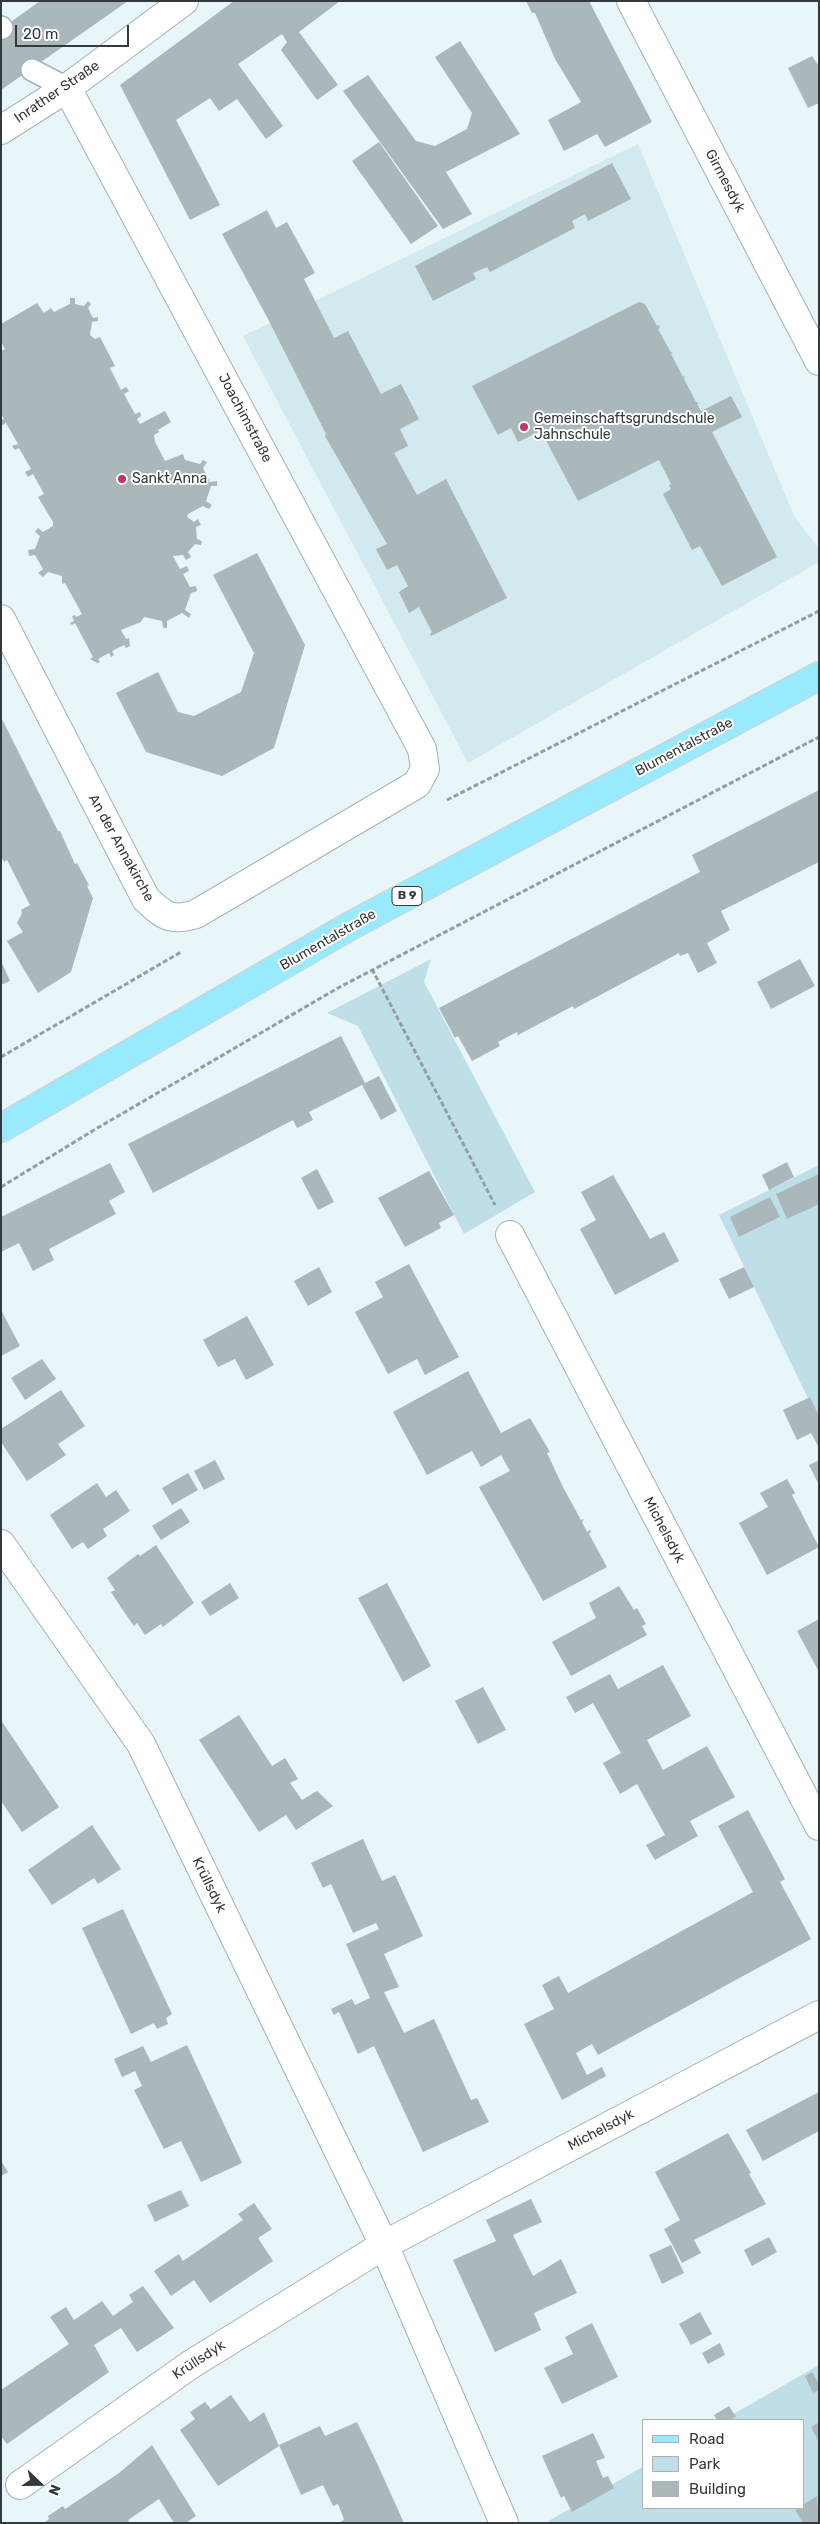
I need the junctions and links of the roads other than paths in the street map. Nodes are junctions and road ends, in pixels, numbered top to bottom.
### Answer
1 (184, 1) edge
2 (631, 1) edge
3 (32, 70) dead end
4 (67, 88) junction
5 (1, 130) edge
6 (819, 361) edge
7 (1, 619) edge
8 (819, 676) edge
9 (422, 749) joint
10 (1, 1128) edge
11 (510, 1235) road end
12 (1, 1544) edge
13 (819, 1826) edge
14 (819, 2015) edge
15 (384, 2245) junction
16 (20, 2485) dead end
17 (504, 2523) edge

1 - 4 street, Inrather Straße
2 - 6 street, Girmesdyk
3 - 4 lane
4 - 5 street, Inrather Straße
4 - 9 street, Joachimstraße
7 - 9 street, An der Annakirche
8 - 10 main road, Blumentalstraße / B 9
11 - 13 street, Michelsdyk
12 - 15 street, Krüllsdyk
14 - 15 street, Michelsdyk
15 - 16 street, Krüllsdyk
15 - 17 street, Krüllsdyk

